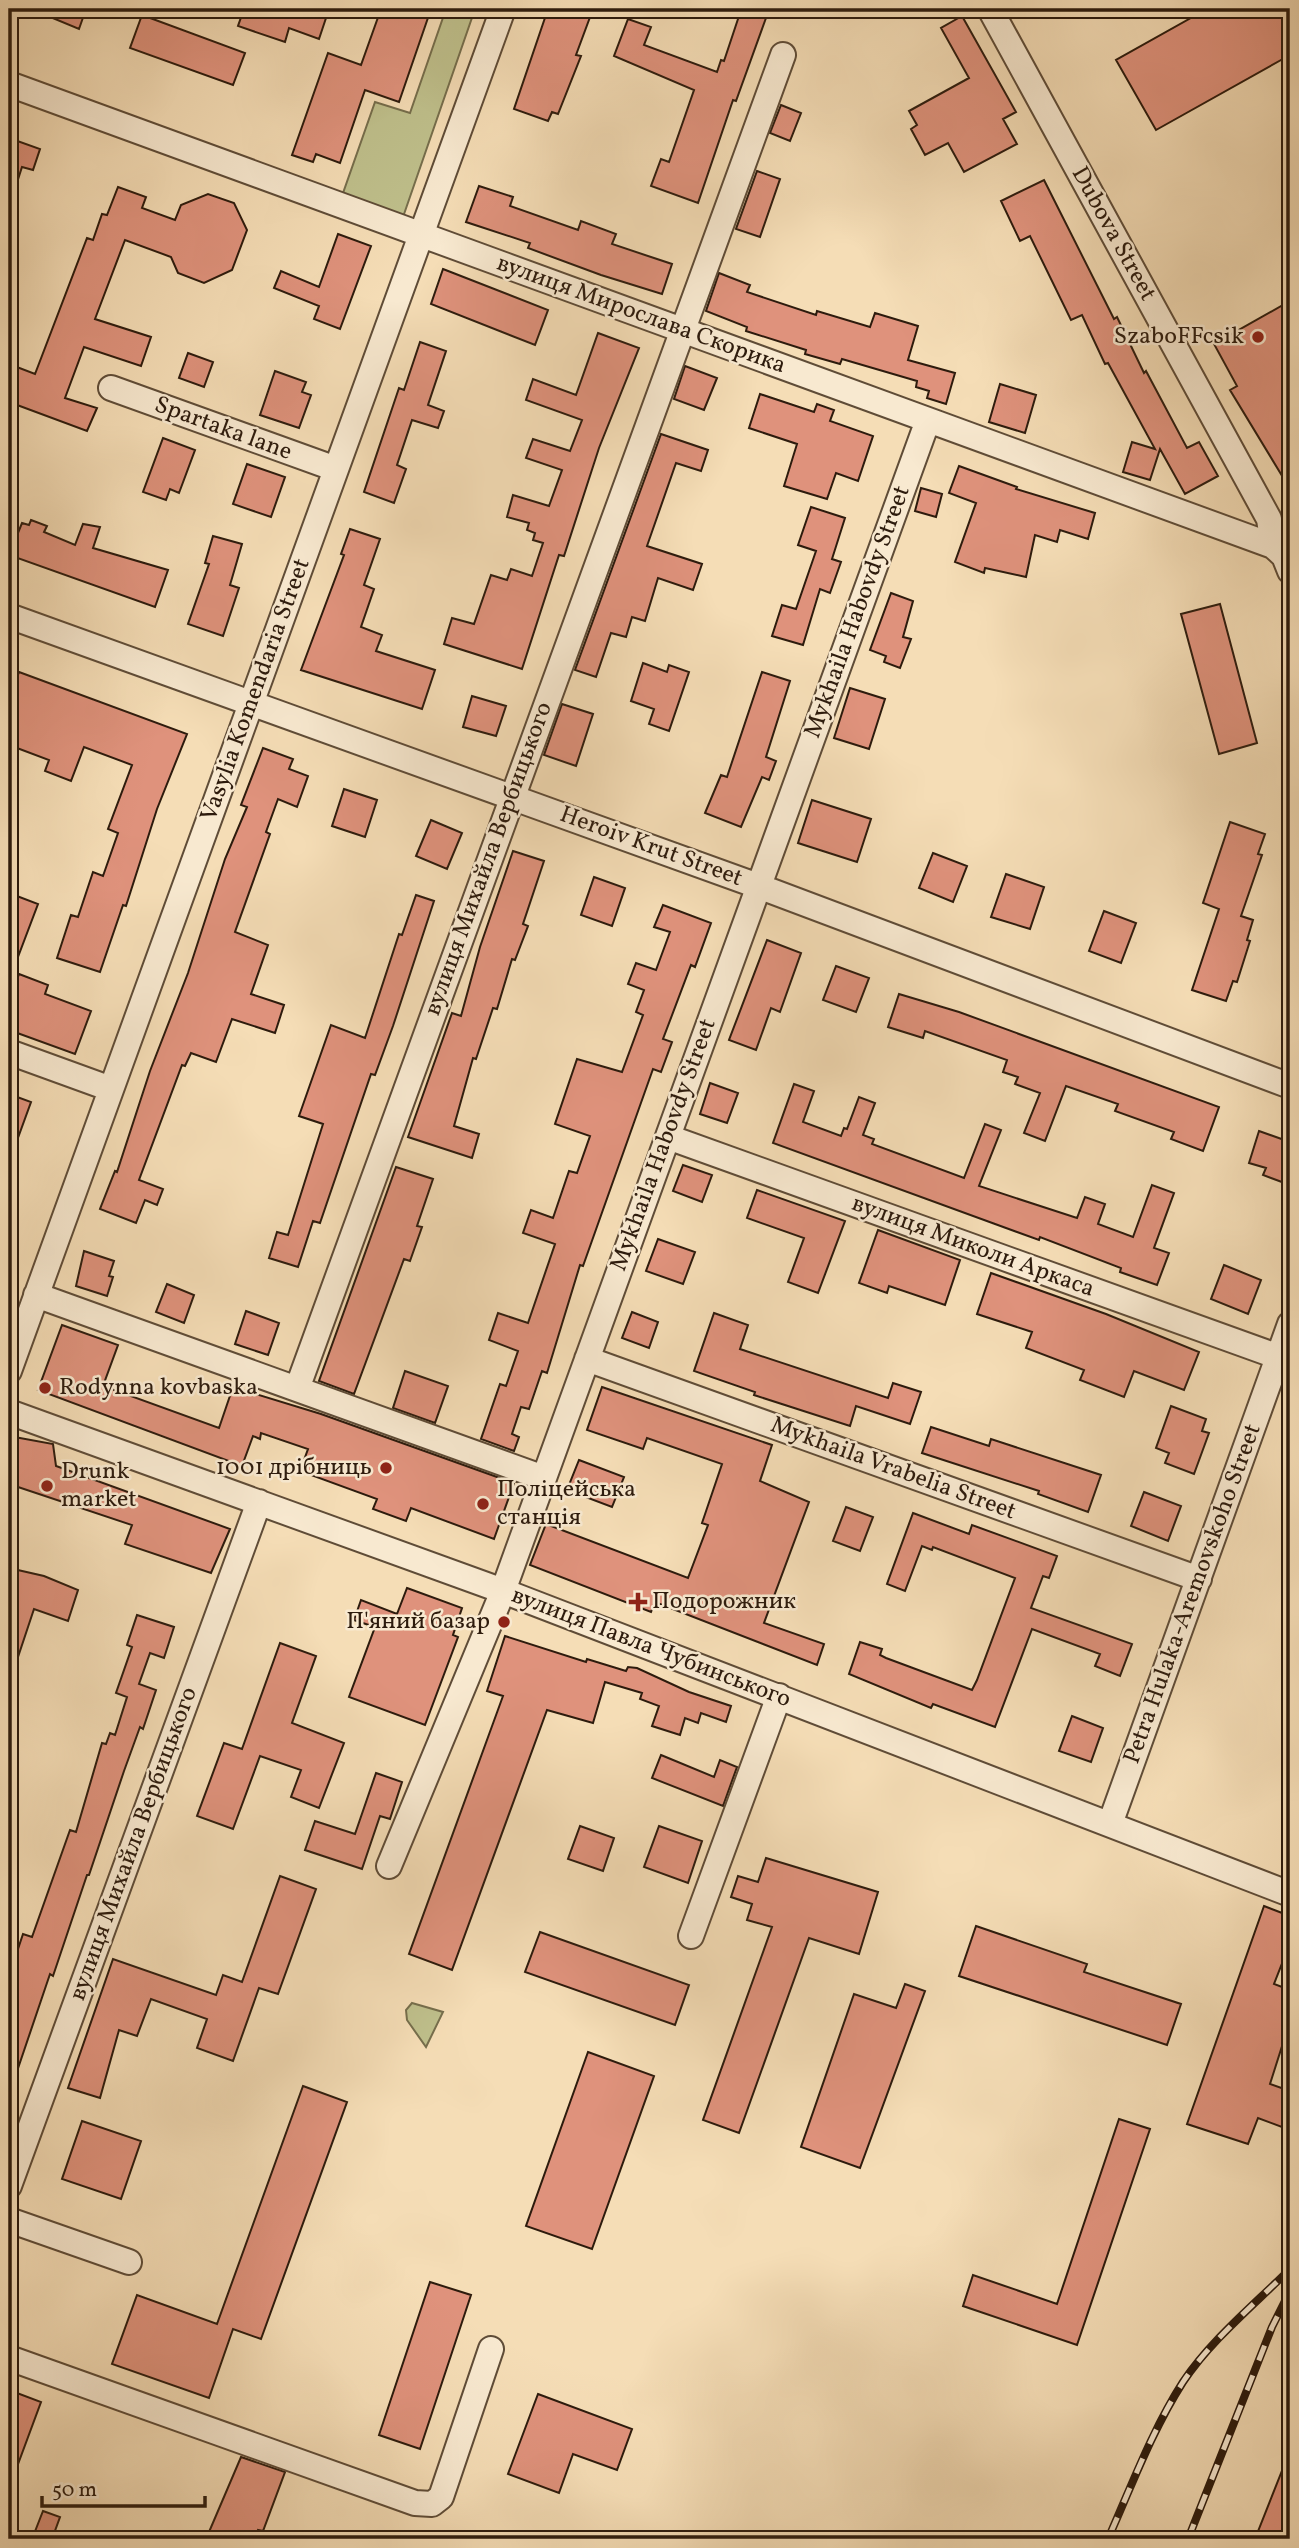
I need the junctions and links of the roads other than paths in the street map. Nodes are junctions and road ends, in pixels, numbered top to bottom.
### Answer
1 (503, 9) edge
2 (990, 9) edge
3 (783, 55) dead end
4 (9, 84) edge
5 (422, 235) junction
6 (681, 330) junction
7 (111, 388) dead end
8 (928, 420) junction
9 (336, 469) junction
10 (1273, 546) junction
11 (1290, 571) edge
12 (9, 616) edge
13 (251, 703) junction
14 (512, 797) junction
15 (758, 886) junction
16 (9, 1052) edge
17 (1290, 1086) edge
18 (111, 1089) junction
19 (667, 1137) junction
20 (36, 1295) junction
21 (1290, 1324) edge
22 (1279, 1357) junction
23 (587, 1359) junction
24 (9, 1371) edge
25 (297, 1389) junction
26 (9, 1412) edge
27 (544, 1478) junction
28 (259, 1503) junction
29 (1199, 1579) junction
30 (503, 1591) junction
31 (779, 1696) junction
32 (1110, 1824) junction
33 (389, 1866) dead end
34 (1290, 1894) edge
35 (691, 1936) dead end
36 (9, 2186) edge
37 (9, 2220) edge
38 (129, 2262) dead end
39 (491, 2349) dead end
40 (9, 2358) edge

1 - 5 street, Vasylia Komendaria Street
2 - 10 street, Dubova Street
3 - 6 street, вулиця Михайла Вербицького
4 - 5 street, вулиця Мирослава Скорика
5 - 6 street, вулиця Мирослава Скорика
5 - 9 street, Vasylia Komendaria Street
6 - 8 street, вулиця Мирослава Скорика
6 - 14 street, вулиця Михайла Вербицького
7 - 9 street, Spartaka lane
8 - 10 street, вулиця Мирослава Скорика
8 - 15 street, Mykhaila Habovdy Street
9 - 13 street, Vasylia Komendaria Street
10 - 11 street, Dubova Street
12 - 13 street, Heroiv Krut Street
13 - 14 street, Heroiv Krut Street
13 - 18 street, Vasylia Komendaria Street
14 - 15 street, Heroiv Krut Street
14 - 25 street, вулиця Михайла Вербицького
15 - 17 street, Heroiv Krut Street
15 - 19 street, Mykhaila Habovdy Street
16 - 18 street
18 - 20 street, Vasylia Komendaria Street
19 - 22 street, вулиця Миколи Аркаса
19 - 23 street, Mykhaila Habovdy Street
20 - 24 street, Vasylia Komendaria Street
20 - 25 street
21 - 22 street, Petra Hulaka-Aremovskoho Street
22 - 29 street, Petra Hulaka-Aremovskoho Street
23 - 27 street, Mykhaila Habovdy Street
23 - 29 street, Mykhaila Vrabelia Street
25 - 27 street
26 - 28 street, вулиця Павла Чубинського
27 - 30 street, Mykhaila Habovdy Street
28 - 30 street, вулиця Павла Чубинського
28 - 36 street, вулиця Михайла Вербицького
29 - 32 street, Petra Hulaka-Aremovskoho Street
30 - 31 street, вулиця Павла Чубинського
30 - 33 street, Mykhaila Habovdy Street
31 - 32 street, вулиця Павла Чубинського
31 - 35 street
32 - 34 street, вулиця Павла Чубинського
37 - 38 street
39 - 40 street

